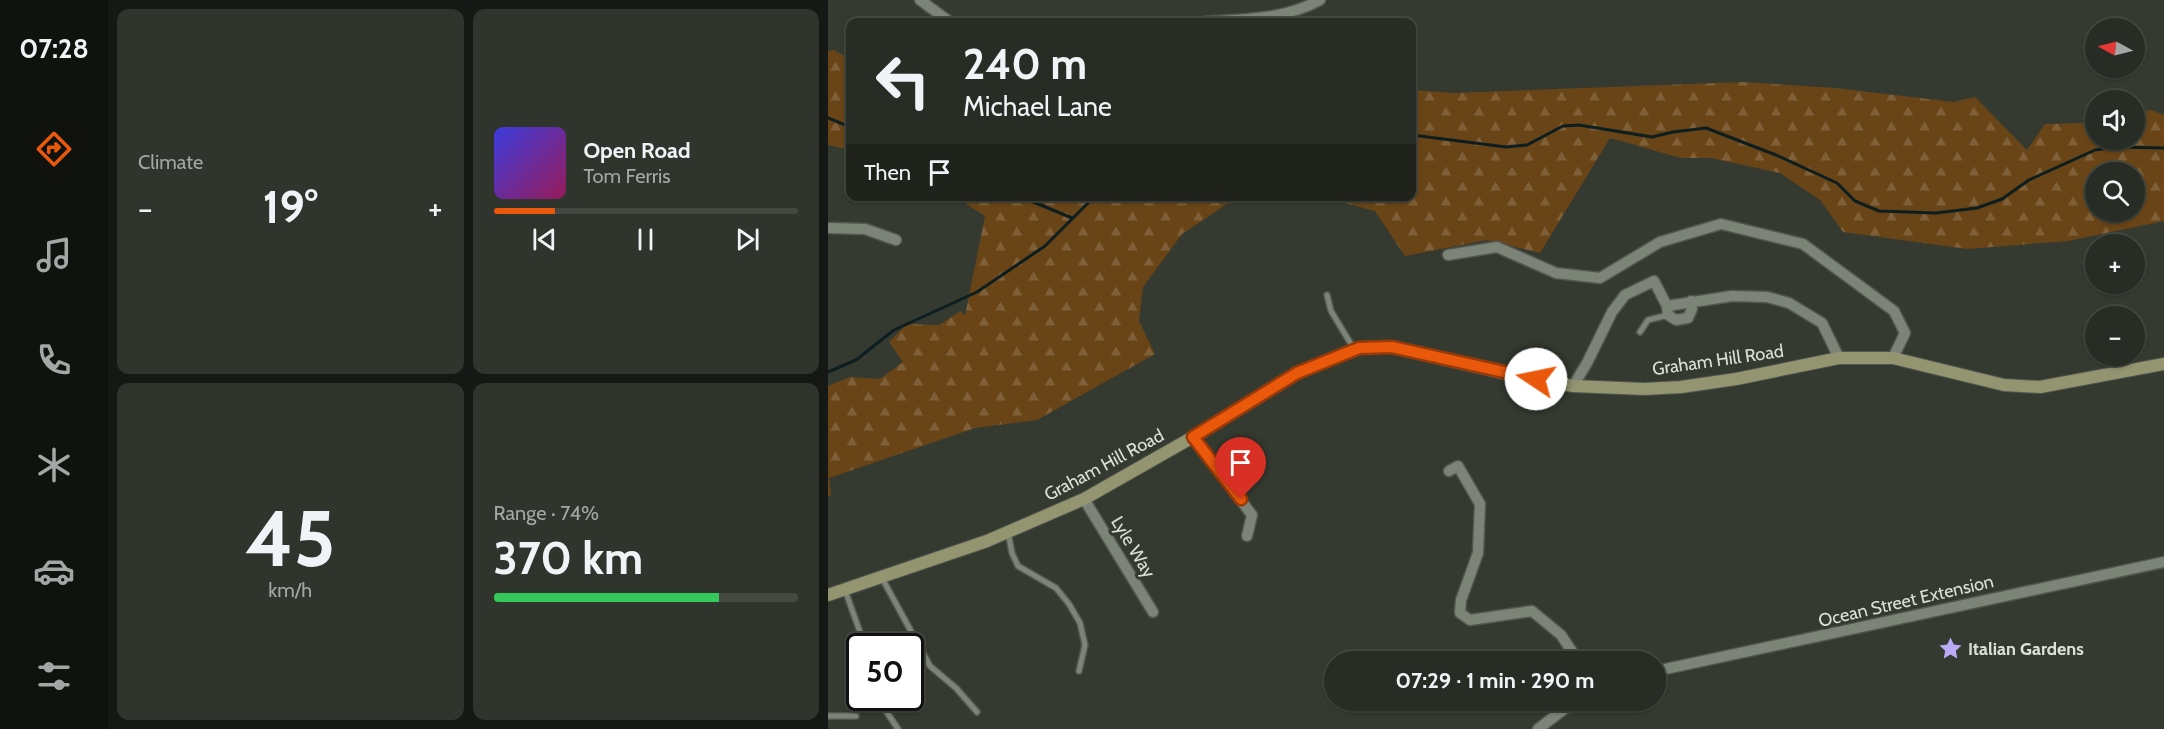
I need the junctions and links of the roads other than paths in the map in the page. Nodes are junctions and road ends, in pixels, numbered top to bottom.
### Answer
1 (920, 0) edge
2 (1320, 0) edge
3 (945, 18) edge
4 (1266, 18) edge
5 (828, 228) edge
6 (896, 240) dead end
7 (1448, 255) dead end
8 (1328, 296) dead end
9 (1690, 302) junction
10 (1667, 310) junction
11 (1640, 332) dead end
12 (1354, 350) junction
13 (1839, 358) junction
14 (1893, 358) junction
15 (2164, 364) edge
16 (1573, 386) junction
17 (1193, 437) junction
18 (1449, 471) dead end
19 (1084, 499) junction
20 (1008, 532) junction
21 (1247, 536) dead end
22 (2164, 562) edge
23 (882, 578) junction
24 (844, 590) junction
25 (828, 595) edge
26 (1152, 612) dead end
27 (860, 633) edge
28 (1572, 651) edge
29 (1666, 669) edge
30 (1079, 671) dead end
31 (886, 711) edge
32 (1562, 711) edge
33 (977, 712) dead end
34 (828, 716) edge
35 (856, 716) dead end
36 (898, 729) edge
37 (1538, 729) edge

1 - 3 street
2 - 4 street
5 - 6 street
7 - 14 street
8 - 12 lane
9 - 10 street
9 - 10 street
9 - 13 street
10 - 11 lane
10 - 16 street
12 - 16 main road, Graham Hill Road
12 - 17 main road, Graham Hill Road
13 - 14 main road, Graham Hill Road
13 - 16 main road, Graham Hill Road
14 - 15 main road, Graham Hill Road
17 - 19 main road, Graham Hill Road
17 - 21 street
18 - 28 street
19 - 20 main road, Graham Hill Road
19 - 26 street, Lyle Way
20 - 23 main road, Graham Hill Road
20 - 30 lane
22 - 29 street, Ocean Street Extension
23 - 24 main road, Graham Hill Road
23 - 33 lane
24 - 25 main road, Graham Hill Road
24 - 27 lane
31 - 36 lane
32 - 37 street
34 - 35 lane

